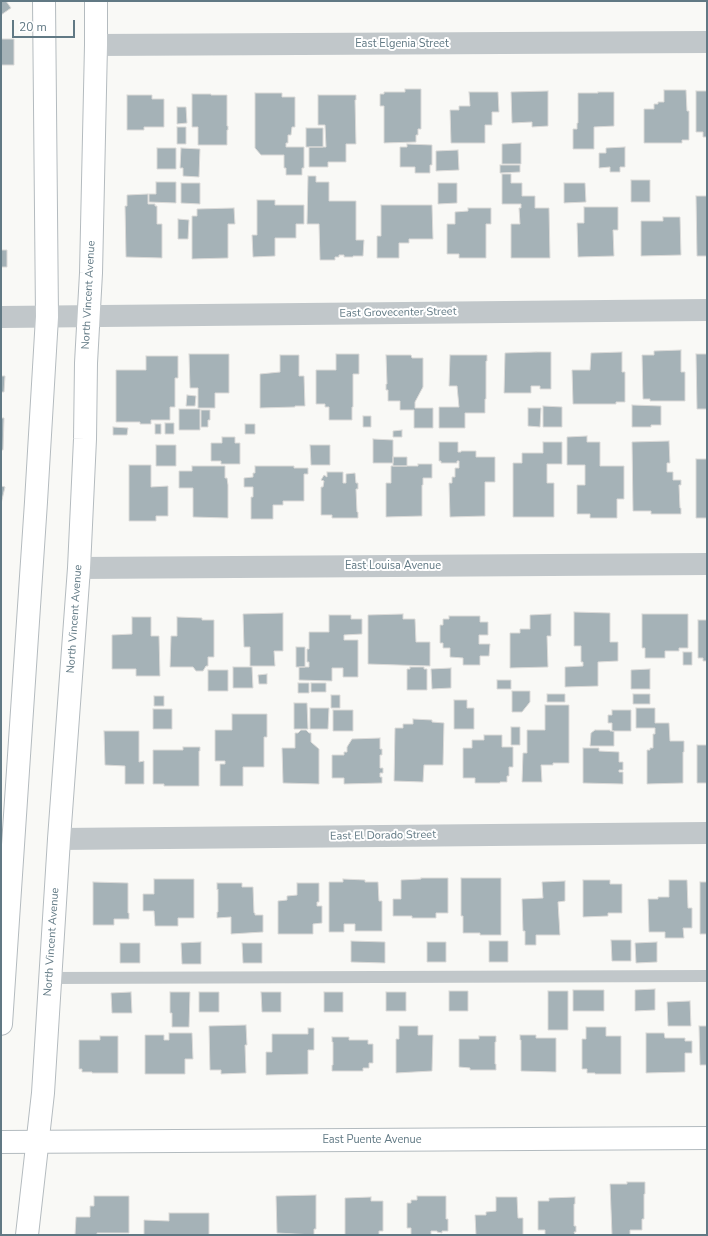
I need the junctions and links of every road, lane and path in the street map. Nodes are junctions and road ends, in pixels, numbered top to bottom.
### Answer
1 (44, 1) edge
2 (96, 1) edge
3 (707, 42) edge
4 (96, 45) junction
5 (707, 310) edge
6 (1, 317) edge
7 (47, 317) junction
8 (89, 317) junction
9 (707, 564) edge
10 (79, 568) junction
11 (707, 833) edge
12 (59, 839) junction
13 (707, 976) edge
14 (50, 978) junction
15 (1, 1024) edge
16 (707, 1138) edge
17 (37, 1141) junction
18 (1, 1142) edge
19 (27, 1235) edge

1 - 7 main road
2 - 4 main road, North Vincent Avenue
3 - 4 street, East Elgenia Street
4 - 8 main road, North Vincent Avenue
5 - 8 street, East Grovecenter Street
6 - 7 street, East Grovecenter Street
7 - 8 street, East Grovecenter Street
7 - 15 main road
8 - 10 main road, North Vincent Avenue
9 - 10 street, East Louisa Avenue
10 - 12 main road, North Vincent Avenue
11 - 12 street, East El Dorado Street
12 - 14 main road, North Vincent Avenue
13 - 14 lane
14 - 17 main road, North Vincent Avenue
16 - 17 main road, East Puente Avenue
17 - 18 main road, East Puente Avenue
17 - 19 main road, North Vincent Avenue

